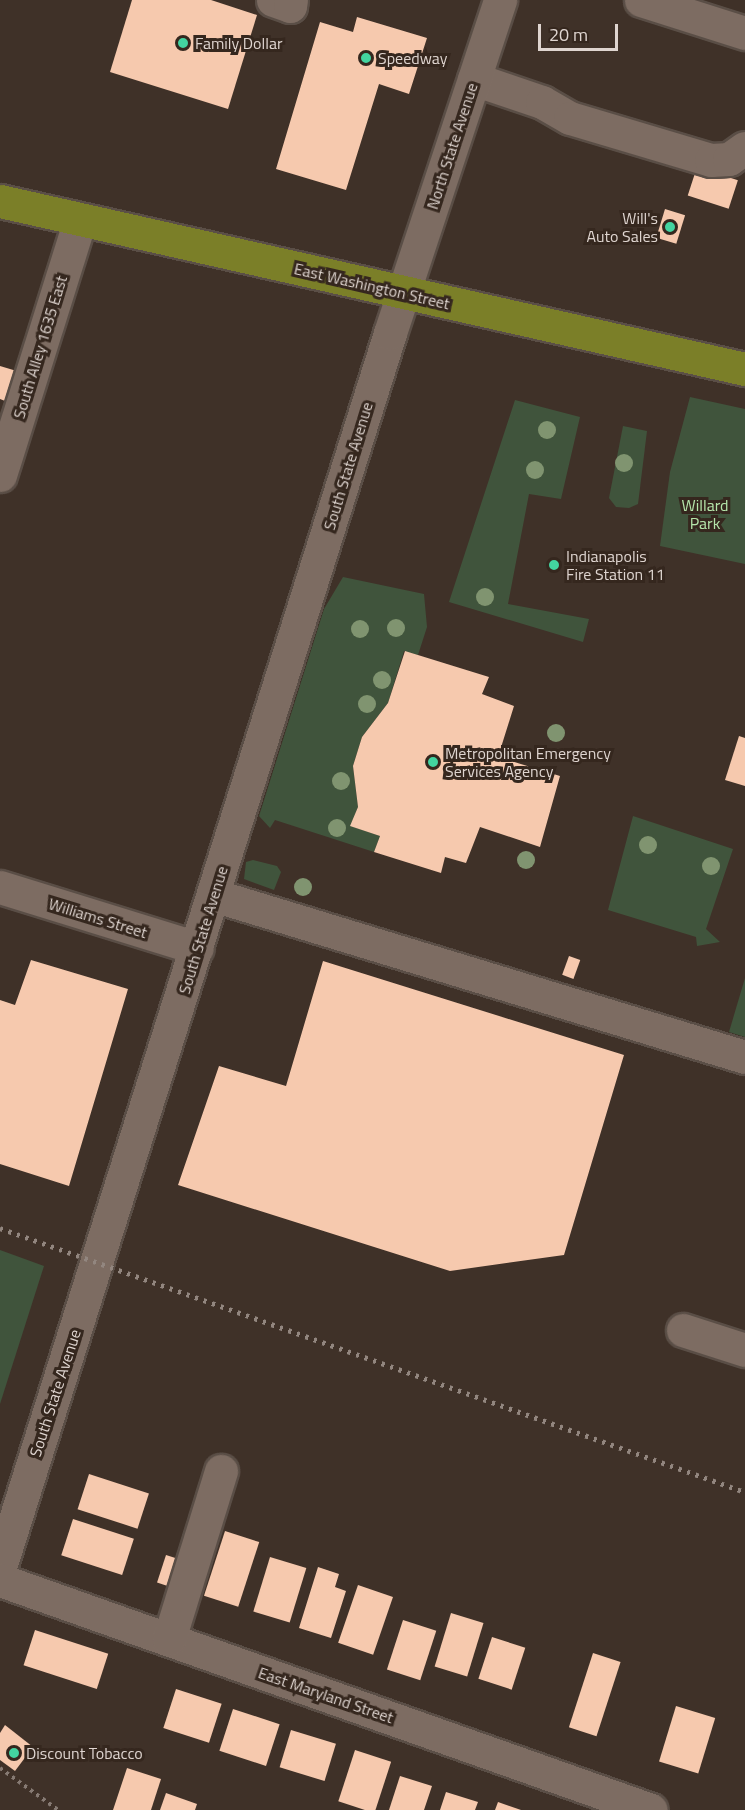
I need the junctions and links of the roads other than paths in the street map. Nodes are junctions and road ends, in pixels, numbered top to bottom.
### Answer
1 (500, 0) edge
2 (641, 0) edge
3 (705, 8) edge
4 (745, 33) edge
5 (474, 80) junction
6 (745, 148) edge
7 (0, 201) edge
8 (80, 220) junction
9 (405, 293) junction
10 (745, 369) edge
11 (0, 475) edge
12 (0, 887) edge
13 (213, 895) junction
14 (197, 948) junction
15 (745, 1057) edge
16 (683, 1330) dead end
17 (745, 1350) edge
18 (221, 1471) dead end
19 (0, 1567) edge
20 (0, 1580) edge
21 (169, 1640) junction
22 (651, 1810) edge

1 - 5 street, North State Avenue
2 - 3 street
3 - 4 street
5 - 6 street
5 - 9 street, North State Avenue
7 - 8 main road, East Washington Street
8 - 9 main road, East Washington Street
8 - 11 street, South Alley 1635 East
9 - 10 main road, East Washington Street
9 - 13 street, South State Avenue
12 - 14 street, Williams Street
13 - 14 street, South State Avenue
13 - 15 street
14 - 19 street, South State Avenue
16 - 17 street
18 - 21 street
20 - 21 street, East Maryland Street
21 - 22 street, East Maryland Street

